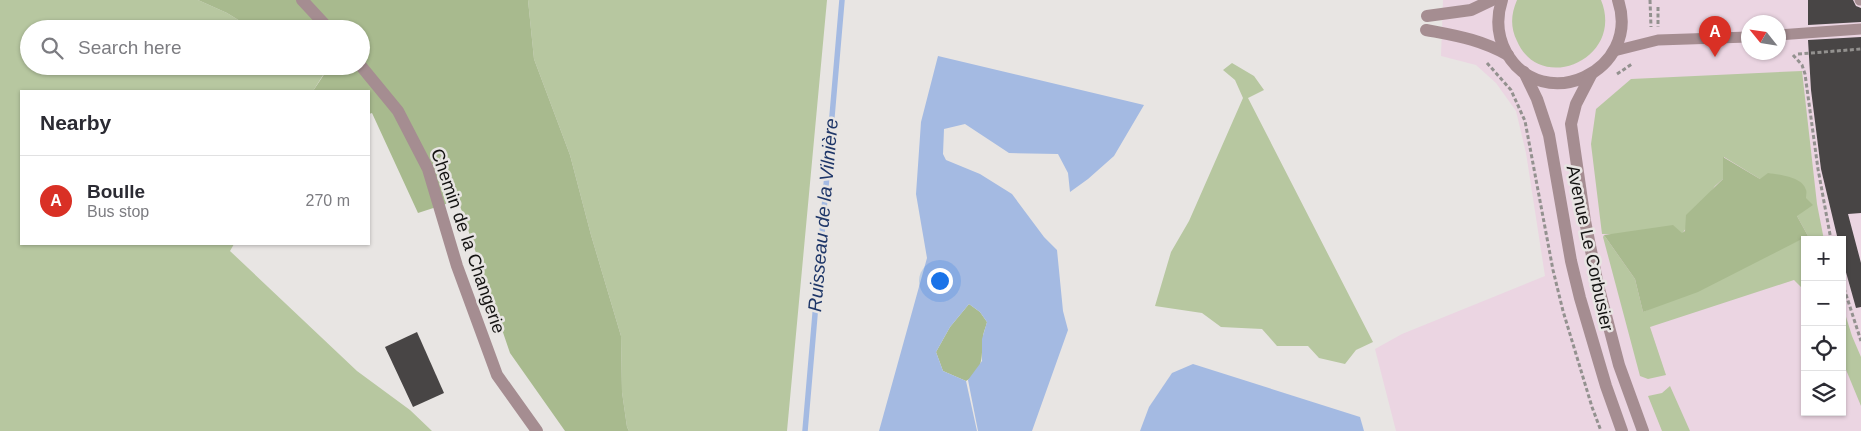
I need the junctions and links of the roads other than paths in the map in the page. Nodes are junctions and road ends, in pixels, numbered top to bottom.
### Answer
1 (302, 0) edge
2 (1492, 0) edge
3 (1502, 0) edge
4 (1618, 0) edge
5 (1427, 16) dead end
6 (321, 20) edge
7 (1426, 30) dead end
8 (1861, 30) edge
9 (1786, 35) edge
10 (1741, 37) edge
11 (1614, 51) junction
12 (1508, 55) junction
13 (1524, 72) junction
14 (368, 75) edge
15 (1591, 75) junction
16 (537, 431) edge
17 (1622, 431) edge
18 (1643, 431) edge

1 - 6 street
2 - 5 street
3 - 12 street
4 - 11 street
7 - 12 street
8 - 9 lane
10 - 11 lane
11 - 15 street
12 - 13 street
13 - 15 street
13 - 17 street, Avenue Le Corbusier
14 - 16 street, Chemin de la Changerie
15 - 18 street, Avenue Le Corbusier

